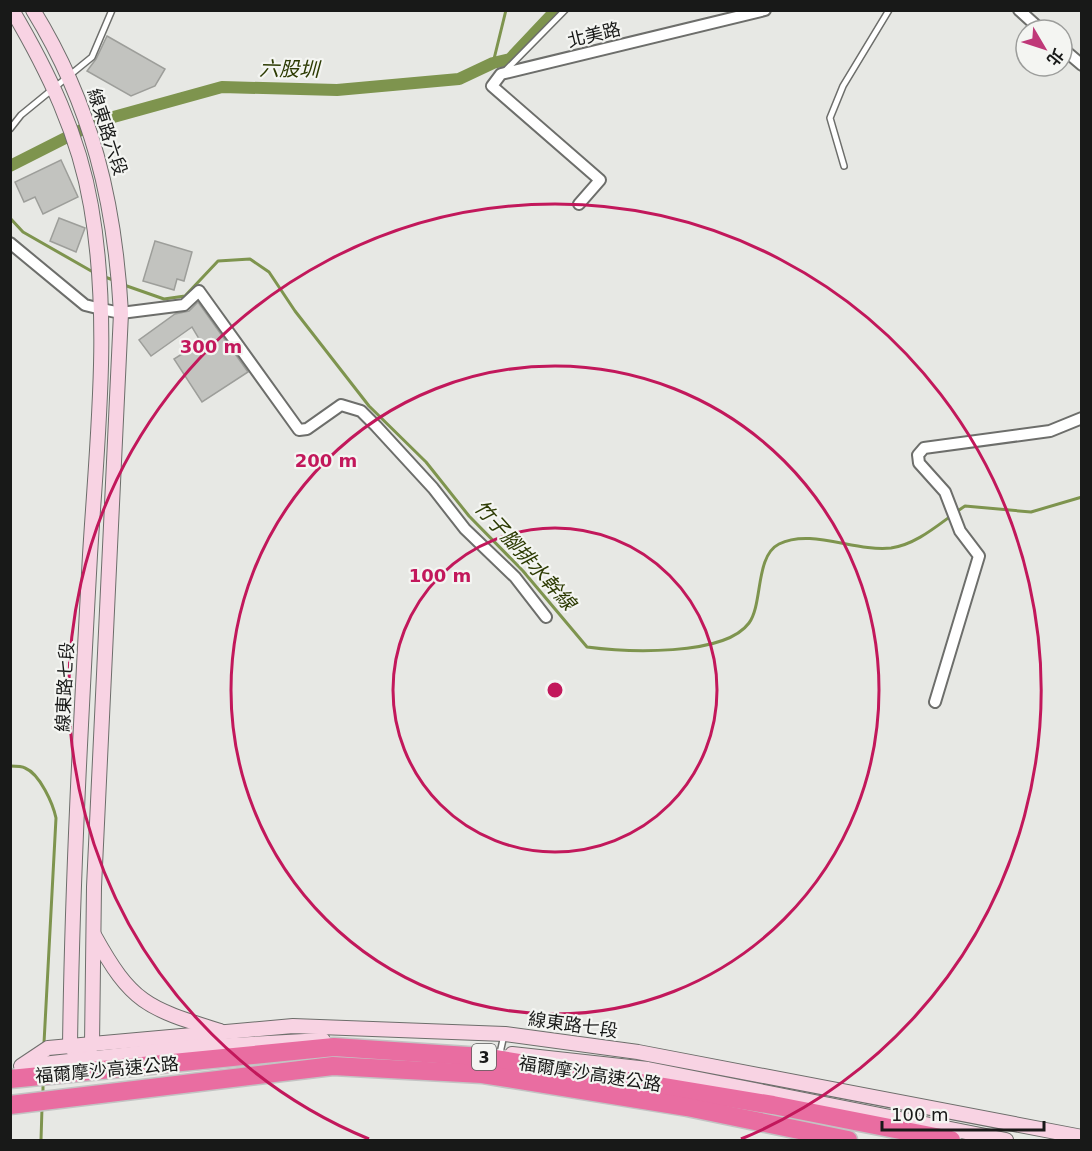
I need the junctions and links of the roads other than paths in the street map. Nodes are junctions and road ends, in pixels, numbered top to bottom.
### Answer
1 (12, 10) edge
2 (33, 10) edge
3 (112, 10) edge
4 (565, 10) edge
5 (765, 10) edge
6 (889, 10) edge
7 (501, 75) junction
8 (70, 77) junction
9 (56, 89) junction
10 (10, 129) edge
11 (844, 166) dead end
12 (579, 204) dead end
13 (10, 243) edge
14 (101, 309) junction
15 (121, 314) junction
16 (1082, 418) edge
17 (546, 617) dead end
18 (935, 702) dead end
19 (72, 886) junction
20 (94, 887) junction
21 (93, 933) junction
22 (229, 1033) junction
23 (504, 1034) junction
24 (92, 1044) junction
25 (70, 1047) junction
26 (500, 1053) junction
27 (86, 1058) junction
28 (14, 1072) edge
29 (10, 1105) edge
30 (1078, 1138) edge
31 (848, 1140) edge
32 (951, 1140) edge
33 (1006, 1140) edge

1 - 9 main road, 線東路六段
2 - 8 main road, 線東路六段
3 - 8 lane
4 - 7 lane
5 - 7 street, 北美路
6 - 11 lane
7 - 12 street
8 - 9 lane
8 - 15 main road, 線東路六段
9 - 10 lane
9 - 14 main road, 線東路六段
13 - 14 street
14 - 15 street
14 - 19 main road, 線東路七段
15 - 17 street
15 - 20 main road, 線東路七段
16 - 18 street
19 - 20 main road
19 - 25 main road, 線東路七段
20 - 21 main road, 線東路七段
21 - 22 main road, 線東路七段
21 - 24 main road, 線東路七段
22 - 23 main road, 線東路七段
22 - 24 main road
23 - 26 lane
23 - 30 main road, 線東路七段
24 - 25 main road
24 - 27 main road, 線東路七段
25 - 27 main road
25 - 28 main road
26 - 27 main road, 線東路七段
26 - 33 main road, 線東路七段
27 - 28 main road, 線東路七段
28 - 32 highway, 福爾摩沙高速公路 / 3
29 - 31 highway, 福爾摩沙高速公路 / 3

